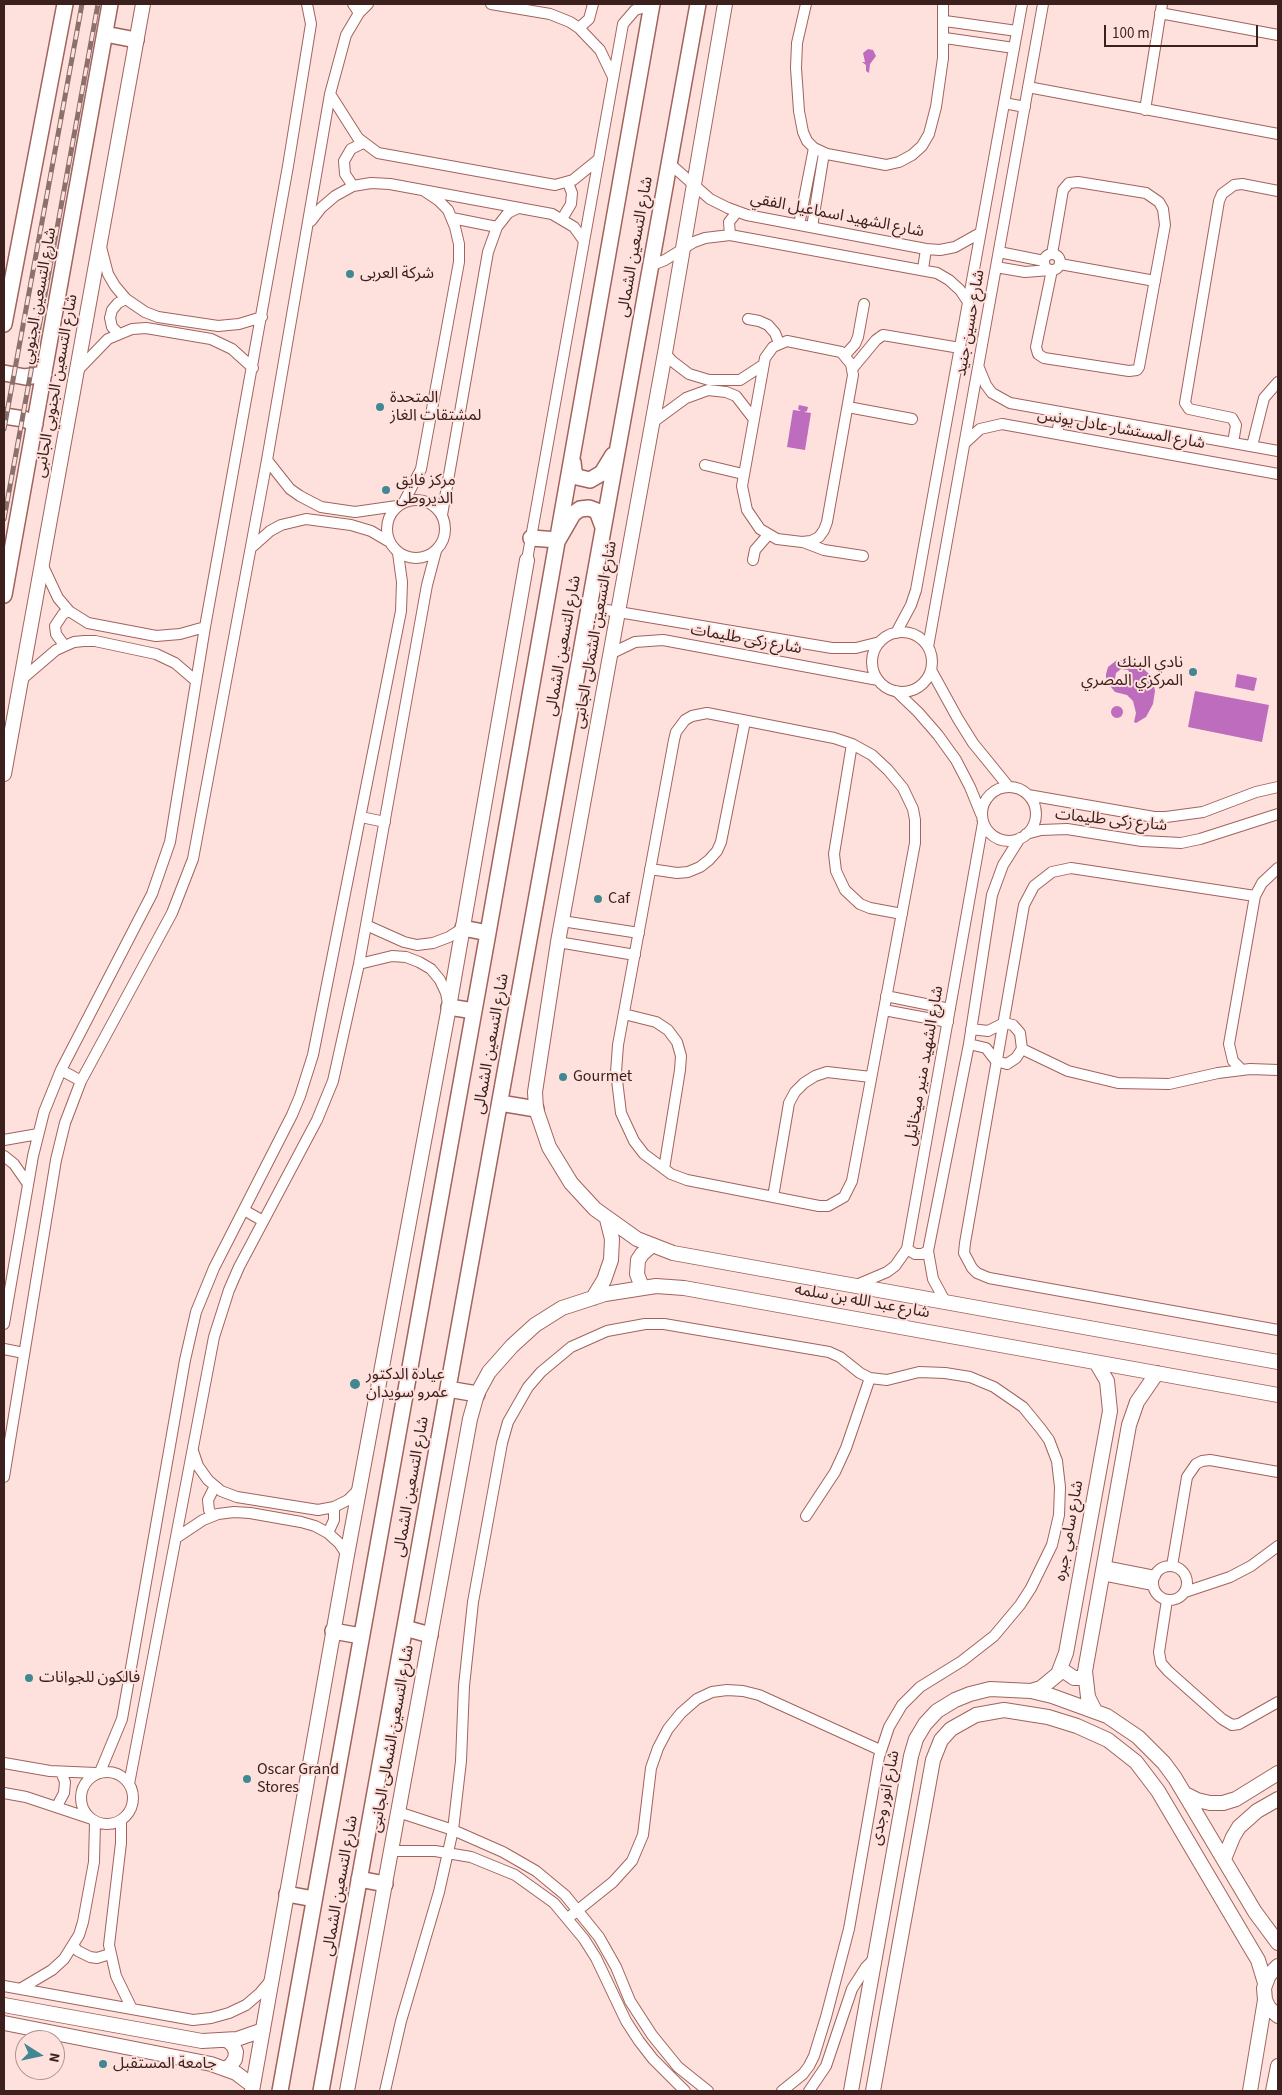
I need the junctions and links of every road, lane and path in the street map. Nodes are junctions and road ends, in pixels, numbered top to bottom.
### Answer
1 (65, 4) edge
2 (110, 4) edge
3 (143, 4) edge
4 (309, 4) edge
5 (353, 4) edge
6 (368, 4) edge
7 (491, 4) edge
8 (593, 4) edge
9 (652, 4) edge
10 (698, 4) edge
11 (725, 4) edge
12 (806, 4) edge
13 (943, 4) edge
14 (1022, 4) edge
15 (1043, 4) edge
16 (1161, 8) edge
17 (359, 13) junction
18 (945, 21) junction
19 (580, 28) junction
20 (1017, 30) junction
21 (105, 34) junction
22 (1278, 35) edge
23 (945, 38) junction
24 (136, 40) junction
25 (1014, 48) junction
26 (613, 77) junction
27 (1028, 87) junction
28 (330, 94) junction
29 (1004, 103) junction
30 (1025, 107) junction
31 (1145, 110) junction
32 (1278, 134) edge
33 (363, 143) junction
34 (814, 148) junction
35 (824, 153) junction
36 (599, 159) junction
37 (669, 163) junction
38 (568, 183) junction
39 (693, 183) junction
40 (353, 186) junction
41 (423, 190) junction
42 (1278, 191) edge
43 (518, 208) junction
44 (738, 212) junction
45 (452, 218) junction
46 (562, 219) junction
47 (309, 223) junction
48 (799, 225) junction
49 (497, 227) junction
50 (812, 228) junction
51 (980, 234) junction
52 (730, 235) junction
53 (584, 241) junction
54 (100, 243) junction
55 (683, 248) junction
56 (926, 249) junction
57 (999, 252) junction
58 (1048, 257) junction
59 (650, 266) junction
60 (996, 267) junction
61 (1054, 268) junction
62 (923, 269) junction
63 (1155, 281) junction
64 (126, 299) junction
65 (968, 302) junction
66 (864, 304) dead end
67 (262, 317) junction
68 (748, 320) dead end
69 (4, 324) edge
70 (118, 334) junction
71 (779, 343) junction
72 (960, 348) junction
73 (665, 353) junction
74 (845, 355) junction
75 (763, 365) junction
76 (978, 366) junction
77 (253, 368) junction
78 (852, 368) junction
79 (77, 371) junction
80 (4, 373) edge
81 (44, 374) junction
82 (734, 381) junction
83 (1278, 382) edge
84 (709, 385) junction
85 (732, 394) junction
86 (848, 407) junction
87 (1061, 412) junction
88 (4, 416) edge
89 (753, 418) junction
90 (912, 419) dead end
91 (652, 423) junction
92 (35, 424) junction
93 (1056, 434) junction
94 (964, 443) junction
95 (1233, 443) junction
96 (1252, 446) junction
97 (617, 448) junction
98 (1278, 451) edge
99 (573, 455) junction
100 (267, 460) junction
101 (705, 465) dead end
102 (743, 474) junction
103 (1278, 474) edge
104 (400, 504) junction
105 (442, 516) junction
106 (603, 529) junction
107 (768, 535) junction
108 (531, 538) junction
109 (558, 540) junction
110 (388, 541) junction
111 (802, 542) junction
112 (250, 549) junction
113 (436, 550) junction
114 (398, 553) junction
115 (862, 556) dead end
116 (528, 560) joint
117 (753, 560) dead end
118 (42, 566) junction
119 (4, 595) edge
120 (589, 607) junction
121 (69, 611) junction
122 (617, 612) junction
123 (205, 627) junction
124 (896, 633) junction
125 (880, 642) junction
126 (64, 645) junction
127 (928, 647) junction
128 (610, 654) junction
129 (931, 670) junction
130 (21, 680) junction
131 (878, 680) junction
132 (196, 681) junction
133 (896, 691) junction
134 (745, 721) junction
135 (852, 744) junction
136 (4, 774) edge
137 (1008, 786) junction
138 (1278, 787) edge
139 (1028, 795) junction
140 (1278, 814) edge
141 (361, 817) junction
142 (982, 820) junction
143 (385, 822) junction
144 (1023, 836) junction
145 (1278, 868) edge
146 (650, 869) junction
147 (1255, 896) junction
148 (902, 914) junction
149 (562, 921) junction
150 (366, 925) junction
151 (462, 928) junction
152 (488, 933) junction
153 (639, 934) junction
154 (558, 942) junction
155 (635, 955) junction
156 (359, 964) junction
157 (886, 996) junction
158 (449, 1007) junction
159 (950, 1009) junction
160 (884, 1010) junction
161 (474, 1011) junction
162 (624, 1014) junction
163 (948, 1022) junction
164 (1004, 1023) junction
165 (971, 1028) junction
166 (968, 1044) junction
167 (1022, 1049) junction
168 (996, 1061) junction
169 (61, 1070) junction
170 (1242, 1070) junction
171 (1278, 1070) edge
172 (871, 1077) junction
173 (81, 1081) junction
174 (534, 1092) joint
175 (500, 1103) junction
176 (536, 1109) junction
177 (38, 1134) junction
178 (4, 1140) edge
179 (4, 1156) edge
180 (664, 1169) junction
181 (28, 1184) junction
182 (773, 1197) junction
183 (244, 1210) junction
184 (607, 1219) junction
185 (263, 1221) junction
186 (651, 1246) junction
187 (907, 1248) junction
188 (928, 1251) junction
189 (854, 1286) junction
190 (642, 1288) junction
191 (593, 1298) junction
192 (946, 1304) junction
193 (4, 1324) edge
194 (1278, 1330) edge
195 (4, 1349) edge
196 (24, 1353) junction
197 (1278, 1362) edge
198 (1097, 1364) junction
199 (1157, 1373) junction
200 (870, 1378) junction
201 (448, 1389) junction
202 (477, 1394) junction
203 (1278, 1395) edge
204 (1108, 1420) junction
205 (1129, 1425) junction
206 (193, 1450) junction
207 (1278, 1472) edge
208 (4, 1477) edge
209 (215, 1486) junction
210 (359, 1489) junction
211 (334, 1507) junction
212 (213, 1516) junction
213 (806, 1516) dead end
214 (328, 1533) junction
215 (176, 1538) junction
216 (1278, 1546) edge
217 (347, 1555) junction
218 (1172, 1566) junction
219 (1103, 1571) junction
220 (1154, 1580) junction
221 (1185, 1592) junction
222 (1167, 1600) junction
223 (405, 1628) junction
224 (333, 1632) junction
225 (430, 1635) junction
226 (361, 1636) junction
227 (1061, 1669) junction
228 (1085, 1678) junction
229 (1031, 1691) junction
230 (955, 1700) junction
231 (1278, 1702) edge
232 (1094, 1709) junction
233 (968, 1718) junction
234 (1151, 1748) junction
235 (880, 1750) junction
236 (1136, 1762) junction
237 (4, 1763) edge
238 (62, 1772) junction
239 (99, 1773) junction
240 (1278, 1773) edge
241 (129, 1784) junction
242 (4, 1793) edge
243 (1185, 1794) junction
244 (1243, 1794) junction
245 (1278, 1799) edge
246 (57, 1806) junction
247 (398, 1812) junction
248 (1254, 1813) junction
249 (92, 1820) junction
250 (121, 1820) junction
251 (452, 1830) junction
252 (391, 1851) junction
253 (448, 1852) junction
254 (1224, 1859) junction
255 (360, 1880) junction
256 (384, 1884) junction
257 (287, 1894) junction
258 (314, 1899) junction
259 (578, 1909) junction
260 (568, 1918) junction
261 (1278, 1943) edge
262 (73, 1946) junction
263 (608, 1952) junction
264 (110, 1954) junction
265 (596, 1958) junction
266 (875, 1958) junction
267 (1278, 1966) edge
268 (272, 1979) junction
269 (623, 1983) junction
270 (1265, 1983) junction
271 (4, 1986) edge
272 (20, 1989) junction
273 (611, 1990) junction
274 (1265, 2000) junction
275 (4, 2005) edge
276 (132, 2009) junction
277 (1278, 2016) edge
278 (4, 2023) edge
279 (263, 2030) junction
280 (228, 2041) junction
281 (1278, 2066) edge
282 (225, 2068) junction
283 (252, 2088) edge
284 (280, 2091) edge
285 (321, 2091) edge
286 (347, 2091) edge
287 (386, 2091) edge
288 (685, 2091) edge
289 (708, 2091) edge
290 (782, 2091) edge
291 (809, 2091) edge
292 (851, 2091) edge
293 (873, 2091) edge
294 (1250, 2091) edge
295 (1273, 2091) edge

1 - 69 main road, شارع التسعين الجنوبي
2 - 21 main road, شارع التسعين الجنوبي
3 - 24 street, شارع التسعين الجنوبي الجانبى
4 - 67 street
5 - 17 street
6 - 17 street
7 - 19 street
8 - 19 street
9 - 26 street
9 - 99 main road, شارع التسعين الشمالى
10 - 37 main road, شارع التسعين الشمالى
11 - 39 street, شارع التسعين الشمالى الجانبى
12 - 34 street
13 - 18 street
14 - 20 street, شارع حسين جنيد
15 - 27 street, شارع حسين جنيد
16 - 22 street
16 - 31 street
17 - 28 street
18 - 20 street
18 - 23 street
19 - 26 street
20 - 25 street, شارع حسين جنيد
21 - 24 main road
21 - 81 main road, شارع التسعين الجنوبي
23 - 25 street
23 - 35 street
24 - 54 street, شارع التسعين الجنوبي الجانبى
25 - 29 street, شارع حسين جنيد
26 - 36 street
27 - 30 street, شارع حسين جنيد
27 - 31 street
28 - 33 street
28 - 47 street
29 - 30 street
29 - 51 street, شارع حسين جنيد
30 - 57 street, شارع حسين جنيد
31 - 32 street
33 - 38 street
33 - 40 street
34 - 35 street
34 - 48 street
35 - 50 street
36 - 38 street
36 - 53 street
37 - 39 street, شارع الشهيد اسماعيل الفقي
37 - 59 main road, شارع التسعين الشمالى
38 - 46 street
39 - 44 street, شارع الشهيد اسماعيل الفقي
39 - 55 street, شارع التسعين الشمالى الجانبى
40 - 41 street
40 - 47 street
41 - 43 street
41 - 45 street
42 - 95 street
43 - 46 street
43 - 49 street
44 - 48 street, شارع الشهيد اسماعيل الفقي
44 - 52 street
45 - 49 street
45 - 104 street
46 - 53 street
47 - 100 street
48 - 50 street, شارع الشهيد اسماعيل الفقي
49 - 105 street
50 - 56 street, شارع الشهيد اسماعيل الفقي
51 - 56 street, شارع الشهيد اسماعيل الفقي
51 - 65 street, شارع حسين جنيد
52 - 55 street
52 - 62 street
53 - 108 street
54 - 64 street
54 - 79 street, شارع التسعين الجنوبي الجانبى
55 - 59 street
55 - 73 street, شارع التسعين الشمالى الجانبى
56 - 62 street
57 - 58 street
57 - 60 street, شارع حسين جنيد
58 - 61 street
58 - 61 street
58 - 63 street
59 - 97 main road, شارع التسعين الشمالى
60 - 61 street
60 - 76 street, شارع حسين جنيد
61 - 63 street
61 - 63 street
62 - 65 street
64 - 67 street
64 - 70 street
65 - 72 street, شارع حسين جنيد
66 - 74 street
67 - 77 street
68 - 71 street
70 - 77 street
70 - 79 street
71 - 74 street
71 - 75 street
72 - 78 street
72 - 124 street, شارع حسين جنيد
73 - 84 street
73 - 91 street, شارع التسعين الشمالى الجانبى
74 - 78 street
75 - 82 street
75 - 89 street
76 - 87 street, شارع المستشار عادل يونس
76 - 94 street, شارع حسين جنيد
77 - 123 street
78 - 86 street
79 - 118 street, شارع التسعين الجنوبي الجانبى
80 - 81 main road
81 - 92 main road, شارع التسعين الجنوبي
82 - 84 street
82 - 85 street
83 - 96 street
84 - 85 street
84 - 91 street
85 - 89 street
86 - 90 street
86 - 111 street
87 - 93 street
87 - 95 street, شارع المستشار عادل يونس
88 - 92 main road
89 - 102 street
91 - 122 street, شارع التسعين الشمالى الجانبى
92 - 119 main road, شارع التسعين الجنوبي
93 - 94 street, شارع المستشار عادل يونس
93 - 103 street, شارع المستشار عادل يونس
94 - 127 street, شارع حسين جنيد
95 - 96 street, شارع المستشار عادل يونس
96 - 98 street, شارع المستشار عادل يونس
97 - 99 main road
97 - 106 main road, شارع التسعين الشمالى
99 - 109 main road, شارع التسعين الشمالى
100 - 104 street
100 - 112 street
101 - 102 street
102 - 107 street
104 - 105 street
104 - 110 street
105 - 113 street
106 - 109 main road
106 - 120 main road, شارع التسعين الشمالى
107 - 111 street
107 - 117 street
108 - 109 main road
108 - 116 street
109 - 152 main road, شارع التسعين الشمالى
110 - 112 street
110 - 114 street
111 - 115 street
112 - 173 street
113 - 114 street
113 - 143 street
114 - 141 street
116 - 151 street
118 - 121 street
118 - 130 street, شارع التسعين الجنوبي الجانبى
120 - 122 street, شارع زكى طليمات
120 - 175 main road, شارع التسعين الشمالى
121 - 123 street
121 - 126 street
122 - 125 street, شارع زكى طليمات
122 - 128 street, شارع التسعين الشمالى الجانبى
123 - 132 street
124 - 125 street
124 - 127 street
125 - 131 street
126 - 130 street
126 - 132 street
127 - 129 street
128 - 131 street, شارع زكى طليمات
128 - 149 street, شارع التسعين الشمالى الجانبى
129 - 133 street
129 - 137 street
130 - 136 street, شارع التسعين الجنوبي الجانبى
131 - 133 street
132 - 169 street
133 - 142 street
134 - 135 street
134 - 146 street
134 - 146 street
135 - 148 street
135 - 148 street
137 - 139 street
137 - 142 street
138 - 139 street, شارع زكى طليمات
139 - 144 street
140 - 144 street, شارع زكى طليمات
141 - 143 street
141 - 183 street
142 - 144 street
142 - 159 street, شارع الشهيد منير ميخائيل
143 - 150 street
144 - 165 street
145 - 147 street
146 - 153 street
147 - 164 street
147 - 170 street
148 - 157 street
149 - 153 street
149 - 154 street, شارع التسعين الشمالى الجانبى
150 - 151 street
150 - 156 street
151 - 152 main road
151 - 158 street
152 - 161 main road, شارع التسعين الشمالى
153 - 155 street
154 - 155 street
154 - 174 street, شارع التسعين الشمالى الجانبى
155 - 162 street
156 - 158 street
156 - 185 street
157 - 159 street
157 - 160 street
158 - 161 main road
158 - 210 street
159 - 163 street, شارع الشهيد منير ميخائيل
160 - 163 street
160 - 172 street
161 - 226 main road, شارع التسعين الشمالى
162 - 180 street
162 - 180 street
163 - 187 street, شارع الشهيد منير ميخائيل
164 - 165 street
164 - 167 street
164 - 168 street
165 - 166 street
166 - 168 street
166 - 188 street
167 - 168 street
167 - 170 street
168 - 194 street
169 - 173 street
169 - 177 street
170 - 171 street
172 - 182 street
172 - 182 street
173 - 196 street
174 - 176 street, شارع عبد الله بن سلمه
175 - 176 main road
175 - 201 main road, شارع التسعين الشمالى
176 - 184 street, شارع عبد الله بن سلمه
177 - 178 street
177 - 181 street
179 - 181 street
180 - 182 street
181 - 193 street
183 - 185 street
183 - 239 street
184 - 186 street, شارع عبد الله بن سلمه
184 - 191 street
185 - 206 street
186 - 189 street, شارع عبد الله بن سلمه
186 - 190 street
187 - 188 street
187 - 189 street, شارع الشهيد منير ميخائيل
188 - 192 street
189 - 192 street, شارع عبد الله بن سلمه
190 - 191 street, شارع عبد الله بن سلمه
190 - 198 street, شارع عبد الله بن سلمه
191 - 202 street, شارع عبد الله بن سلمه
192 - 197 street, شارع عبد الله بن سلمه
195 - 196 street
196 - 208 street
198 - 199 street, شارع عبد الله بن سلمه
198 - 204 street, شارع سامي جبره
199 - 203 street, شارع عبد الله بن سلمه
199 - 205 street
200 - 213 street
200 - 235 street
200 - 251 street
201 - 202 main road
201 - 223 main road, شارع التسعين الشمالى
202 - 225 street, شارع التسعين الشمالى الجانبى
204 - 205 street
204 - 227 street, شارع سامي جبره
205 - 219 street
206 - 209 street
206 - 215 street
207 - 218 street
209 - 211 street
209 - 212 street
210 - 211 street
210 - 217 street
211 - 214 street
212 - 214 street
212 - 215 street
214 - 217 street
215 - 241 street
216 - 221 street
217 - 224 street
218 - 220 street
218 - 221 street
219 - 220 street
219 - 228 street
220 - 222 street
221 - 222 street
222 - 231 street
223 - 225 main road
223 - 255 main road, شارع التسعين الشمالى
224 - 226 main road
224 - 257 street
225 - 247 street, شارع التسعين الشمالى الجانبى
226 - 258 main road, شارع التسعين الشمالى
227 - 228 street
227 - 229 street
228 - 232 street
229 - 230 street, شارع انور وجدى
229 - 232 street, شارع انور وجدى
230 - 233 street
230 - 266 street, شارع انور وجدى
232 - 234 street, شارع انور وجدى
233 - 236 street
233 - 293 street
234 - 236 street
234 - 243 street, شارع انور وجدى
235 - 259 street
235 - 290 street
236 - 270 street
237 - 238 street
238 - 239 street
238 - 246 street
239 - 241 street
239 - 249 street
240 - 244 street
241 - 250 street
242 - 246 street
243 - 244 street
243 - 254 street, شارع انور وجدى
244 - 248 street
245 - 248 street
246 - 249 street
247 - 251 street
247 - 252 street, شارع التسعين الشمالى الجانبى
248 - 254 street
249 - 250 street
249 - 262 street
250 - 264 street
251 - 253 street
251 - 259 street
252 - 253 street
252 - 256 street, شارع التسعين الشمالى الجانبى
253 - 260 street
253 - 287 street
254 - 261 street, شارع انور وجدى
255 - 256 main road
255 - 285 main road, شارع التسعين الشمالى
256 - 286 street, شارع التسعين الشمالى الجانبى
257 - 258 main road
257 - 268 street
258 - 284 main road, شارع التسعين الشمالى
259 - 260 street
259 - 263 street
260 - 265 street
262 - 264 street
262 - 272 street
263 - 265 street
263 - 269 street
264 - 276 street
265 - 273 street
266 - 291 street
266 - 292 street, شارع انور وجدى
267 - 270 street
268 - 276 street
268 - 279 street
269 - 273 street
269 - 289 street
270 - 274 street
271 - 272 street
272 - 276 street
273 - 288 street
274 - 277 street
274 - 294 street
275 - 280 street
278 - 282 street
279 - 280 street
279 - 283 street
280 - 282 street
281 - 295 street
282 - 283 street

